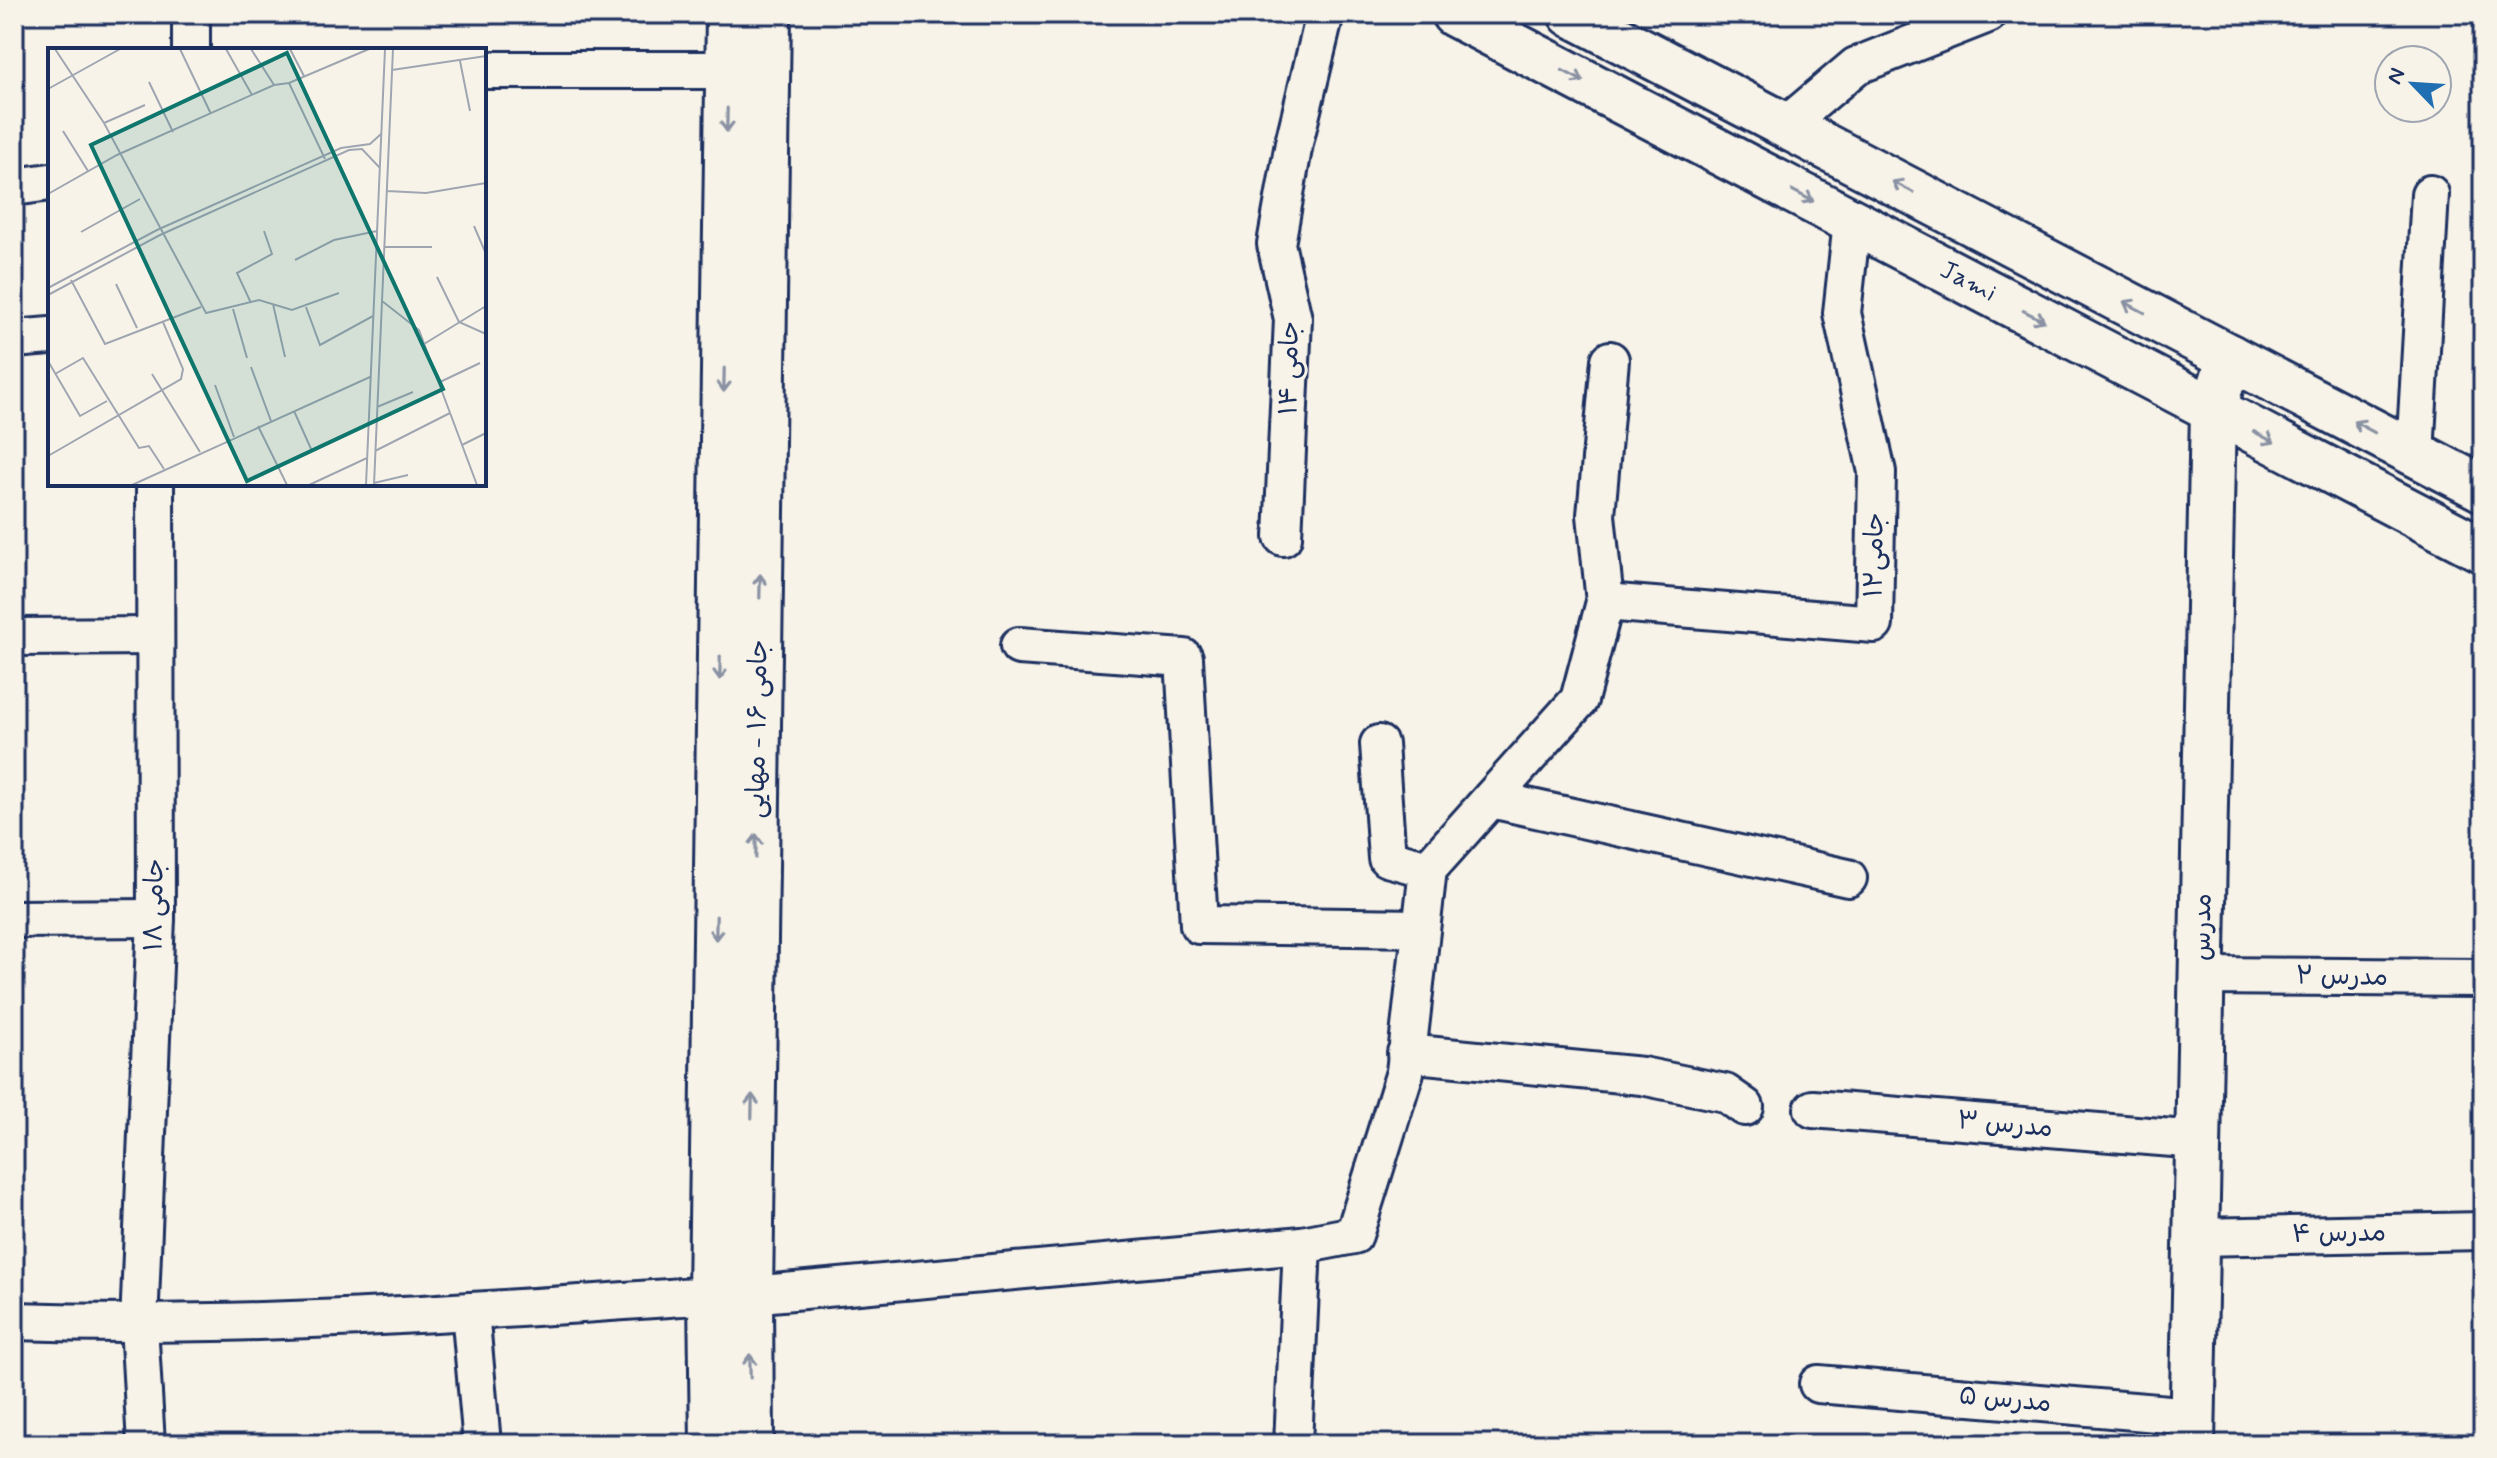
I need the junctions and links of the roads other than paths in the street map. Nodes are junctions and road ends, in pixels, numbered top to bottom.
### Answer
1 (191, 14) edge
2 (729, 14) edge
3 (768, 14) edge
4 (1325, 14) edge
5 (1454, 14) edge
6 (1553, 14) edge
7 (1571, 14) edge
8 (1988, 14) edge
9 (191, 48) edge
10 (1521, 48) junction
11 (1646, 53) junction
12 (747, 69) junction
13 (486, 70) edge
14 (1617, 99) junction
15 (1785, 126) junction
16 (48, 182) edge
17 (14, 187) edge
18 (2430, 194) dead end
19 (1852, 222) junction
20 (48, 336) edge
21 (14, 339) edge
22 (2230, 357) junction
23 (1610, 360) dead end
24 (2213, 410) junction
25 (2415, 454) junction
26 (155, 486) edge
27 (2483, 489) edge
28 (1283, 537) dead end
29 (2483, 550) edge
30 (1605, 602) junction
31 (155, 636) junction
32 (14, 637) edge
33 (1019, 646) dead end
34 (1379, 744) dead end
35 (1491, 799) junction
36 (1428, 869) junction
37 (1848, 878) dead end
38 (156, 918) junction
39 (14, 919) edge
40 (1421, 928) junction
41 (2202, 976) junction
42 (2483, 978) edge
43 (1406, 1053) junction
44 (1745, 1107) dead end
45 (1813, 1109) dead end
46 (2198, 1140) junction
47 (2483, 1231) edge
48 (2196, 1237) junction
49 (1302, 1245) junction
50 (730, 1295) junction
51 (470, 1311) junction
52 (14, 1321) edge
53 (139, 1325) junction
54 (1818, 1384) dead end
55 (2192, 1430) edge
56 (146, 1444) edge
57 (482, 1444) edge
58 (713, 1444) edge
59 (751, 1444) edge
60 (1293, 1444) edge

1 - 9 street
2 - 12 street, جامی ۱۶ - مهایی
3 - 12 street, جامی ۱۶ - مهایی
4 - 28 street, جامی ۱۴
5 - 10 street, Jami
6 - 10 street
7 - 11 street, Jami
8 - 15 street
10 -> 14 street, Jami
11 - 14 street
11 - 15 street, Jami
12 - 13 street
12 - 50 street, جامی ۱۶ - مهایی
14 -> 19 street, Jami
22 -> 15 street, Jami
16 - 17 street
18 - 25 street
19 -> 24 street, Jami
19 - 30 street, جامی۱۲
20 - 21 street
22 - 24 street, مدرس
25 -> 22 street, Jami
23 - 30 street
24 -> 29 street, Jami
24 - 41 street, مدرس
25 - 27 street, Jami
26 - 31 street, جامی ۱۸
30 - 35 street
31 - 32 street
31 - 38 street, جامی ۱۸
33 - 40 street
34 - 36 street
35 - 36 street
35 - 37 street
36 - 40 street
38 - 39 street
38 - 53 street, جامی ۱۸
40 - 43 street
41 - 42 street, مدرس ۲
41 - 46 street, مدرس
43 - 44 street
43 - 49 street
45 - 46 street, مدرس ۳
46 - 48 street, مدرس
47 - 48 street, مدرس ۴
48 - 55 street, مدرس
49 - 50 street
49 - 60 street
50 - 51 street
50 - 58 street, جامی ۱۶ - مهایی
59 -> 50 street, جامی ۱۶ - مهایی
51 - 53 street
51 - 57 street
52 - 53 street
53 - 56 street, جامی ۱۸
54 - 55 street, مدرس ۵

